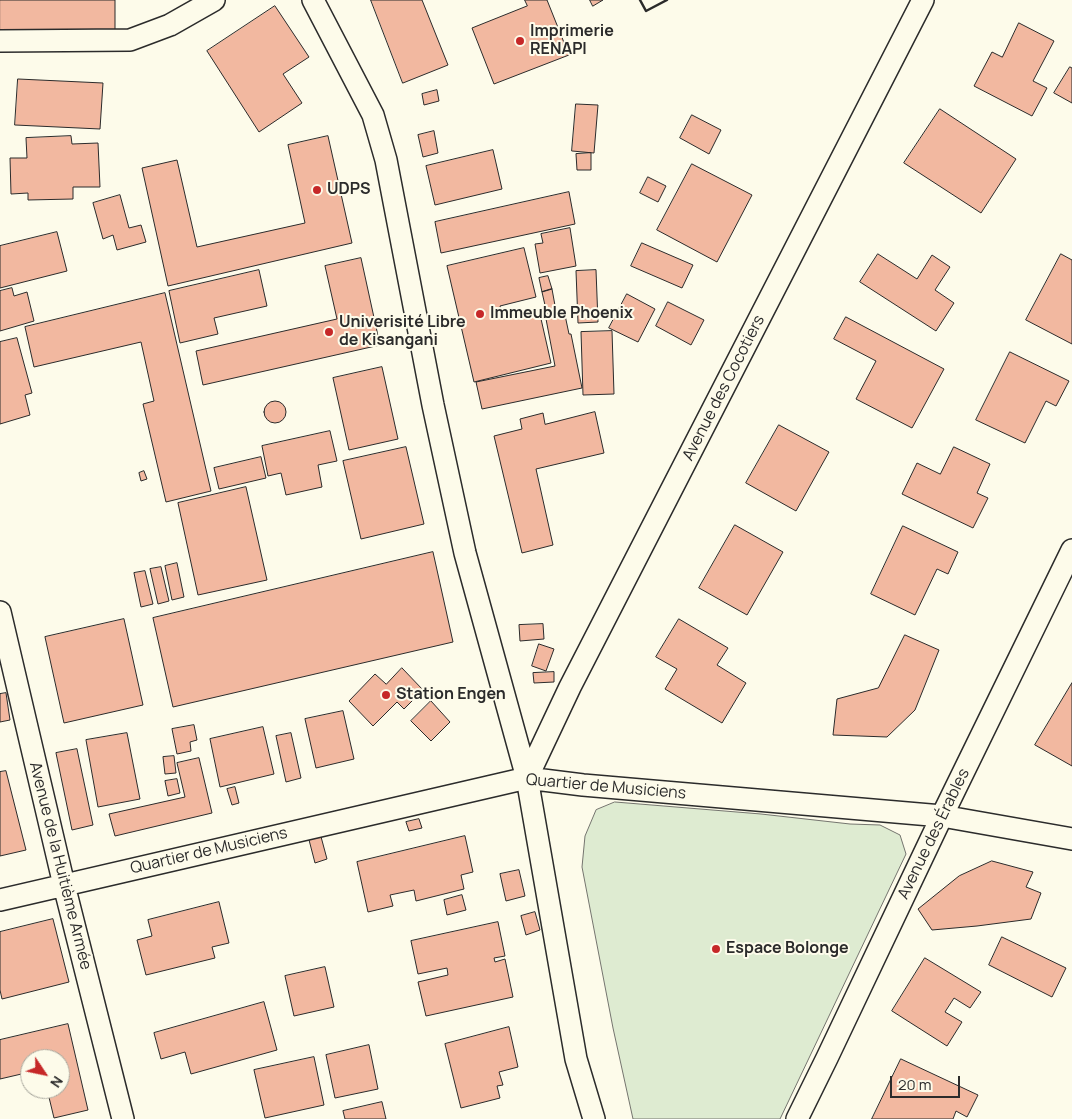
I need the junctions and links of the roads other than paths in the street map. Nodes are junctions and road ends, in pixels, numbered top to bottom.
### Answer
1 (214, 0) edge
2 (313, 0) edge
3 (923, 0) edge
4 (0, 41) edge
5 (1072, 550) edge
6 (0, 612) edge
7 (527, 778) junction
8 (942, 816) junction
9 (1072, 839) edge
10 (64, 885) junction
11 (0, 900) edge
12 (123, 1119) edge
13 (594, 1119) edge
14 (797, 1119) edge

1 - 4 street
2 - 7 street
3 - 7 street, Avenue des Cocotiers
5 - 8 street, Avenue des Érables
6 - 10 street, Avenue de la Huitième Armée
7 - 8 street, Quartier de Musiciens
7 - 10 street, Quartier de Musiciens
7 - 13 street
8 - 9 street, Quartier de Musiciens
8 - 14 street, Avenue des Érables
10 - 11 street, Quartier de Musiciens
10 - 12 street, Avenue de la Huitième Armée

